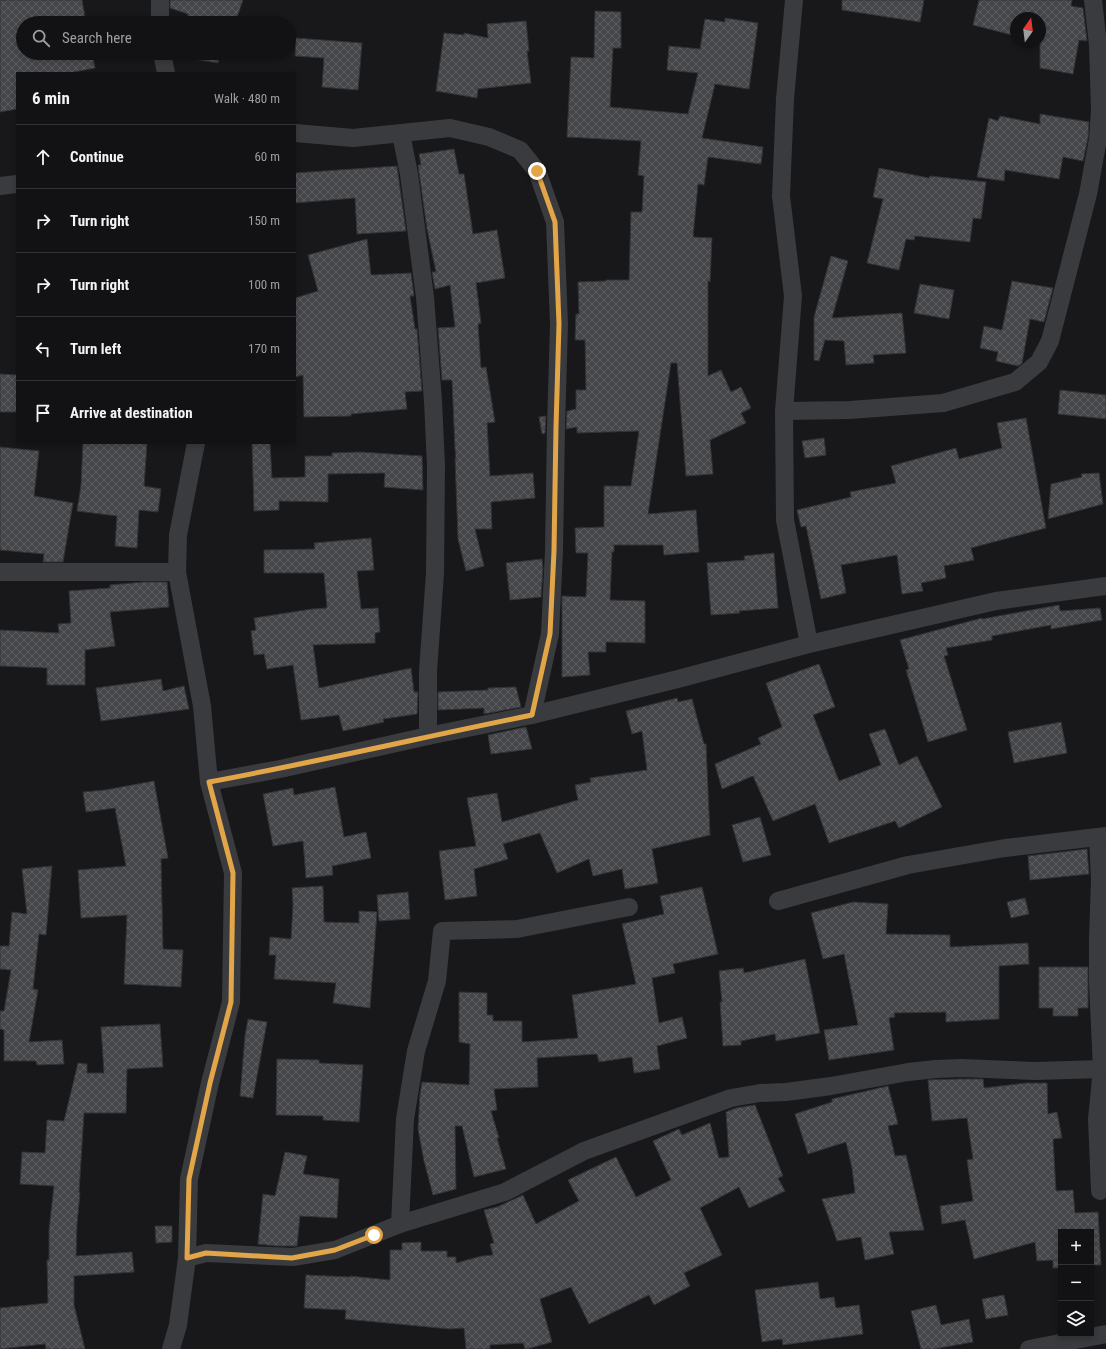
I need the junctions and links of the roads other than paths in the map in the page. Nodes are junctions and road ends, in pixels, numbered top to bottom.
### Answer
1 (160, 0) edge
2 (794, 0) edge
3 (1093, 0) edge
4 (160, 16) edge
5 (163, 60) edge
6 (166, 72) edge
7 (1103, 112) edge
8 (296, 133) edge
9 (401, 134) junction
10 (16, 184) edge
11 (0, 186) edge
12 (784, 411) junction
13 (196, 444) edge
14 (0, 572) edge
15 (177, 572) junction
16 (1106, 586) edge
17 (809, 644) junction
18 (532, 715) junction
19 (428, 736) junction
20 (209, 782) junction
21 (1102, 837) edge
22 (778, 901) dead end
23 (629, 907) dead end
24 (1102, 1069) junction
25 (1100, 1191) dead end
26 (400, 1224) junction
27 (187, 1258) junction
28 (1106, 1334) edge
29 (171, 1349) edge
30 (1029, 1349) edge

1 - 4 street
2 - 12 street
3 - 7 street
5 - 6 street
7 - 12 street
8 - 9 street
9 - 18 street
9 - 19 street
10 - 11 street
12 - 17 street
13 - 15 street
14 - 15 street
15 - 20 street
16 - 17 street
17 - 18 street
18 - 19 street
19 - 20 street
20 - 27 street
21 - 22 street
21 - 24 street
23 - 26 street
24 - 25 street
24 - 26 street
26 - 27 street
27 - 29 street
28 - 30 street

